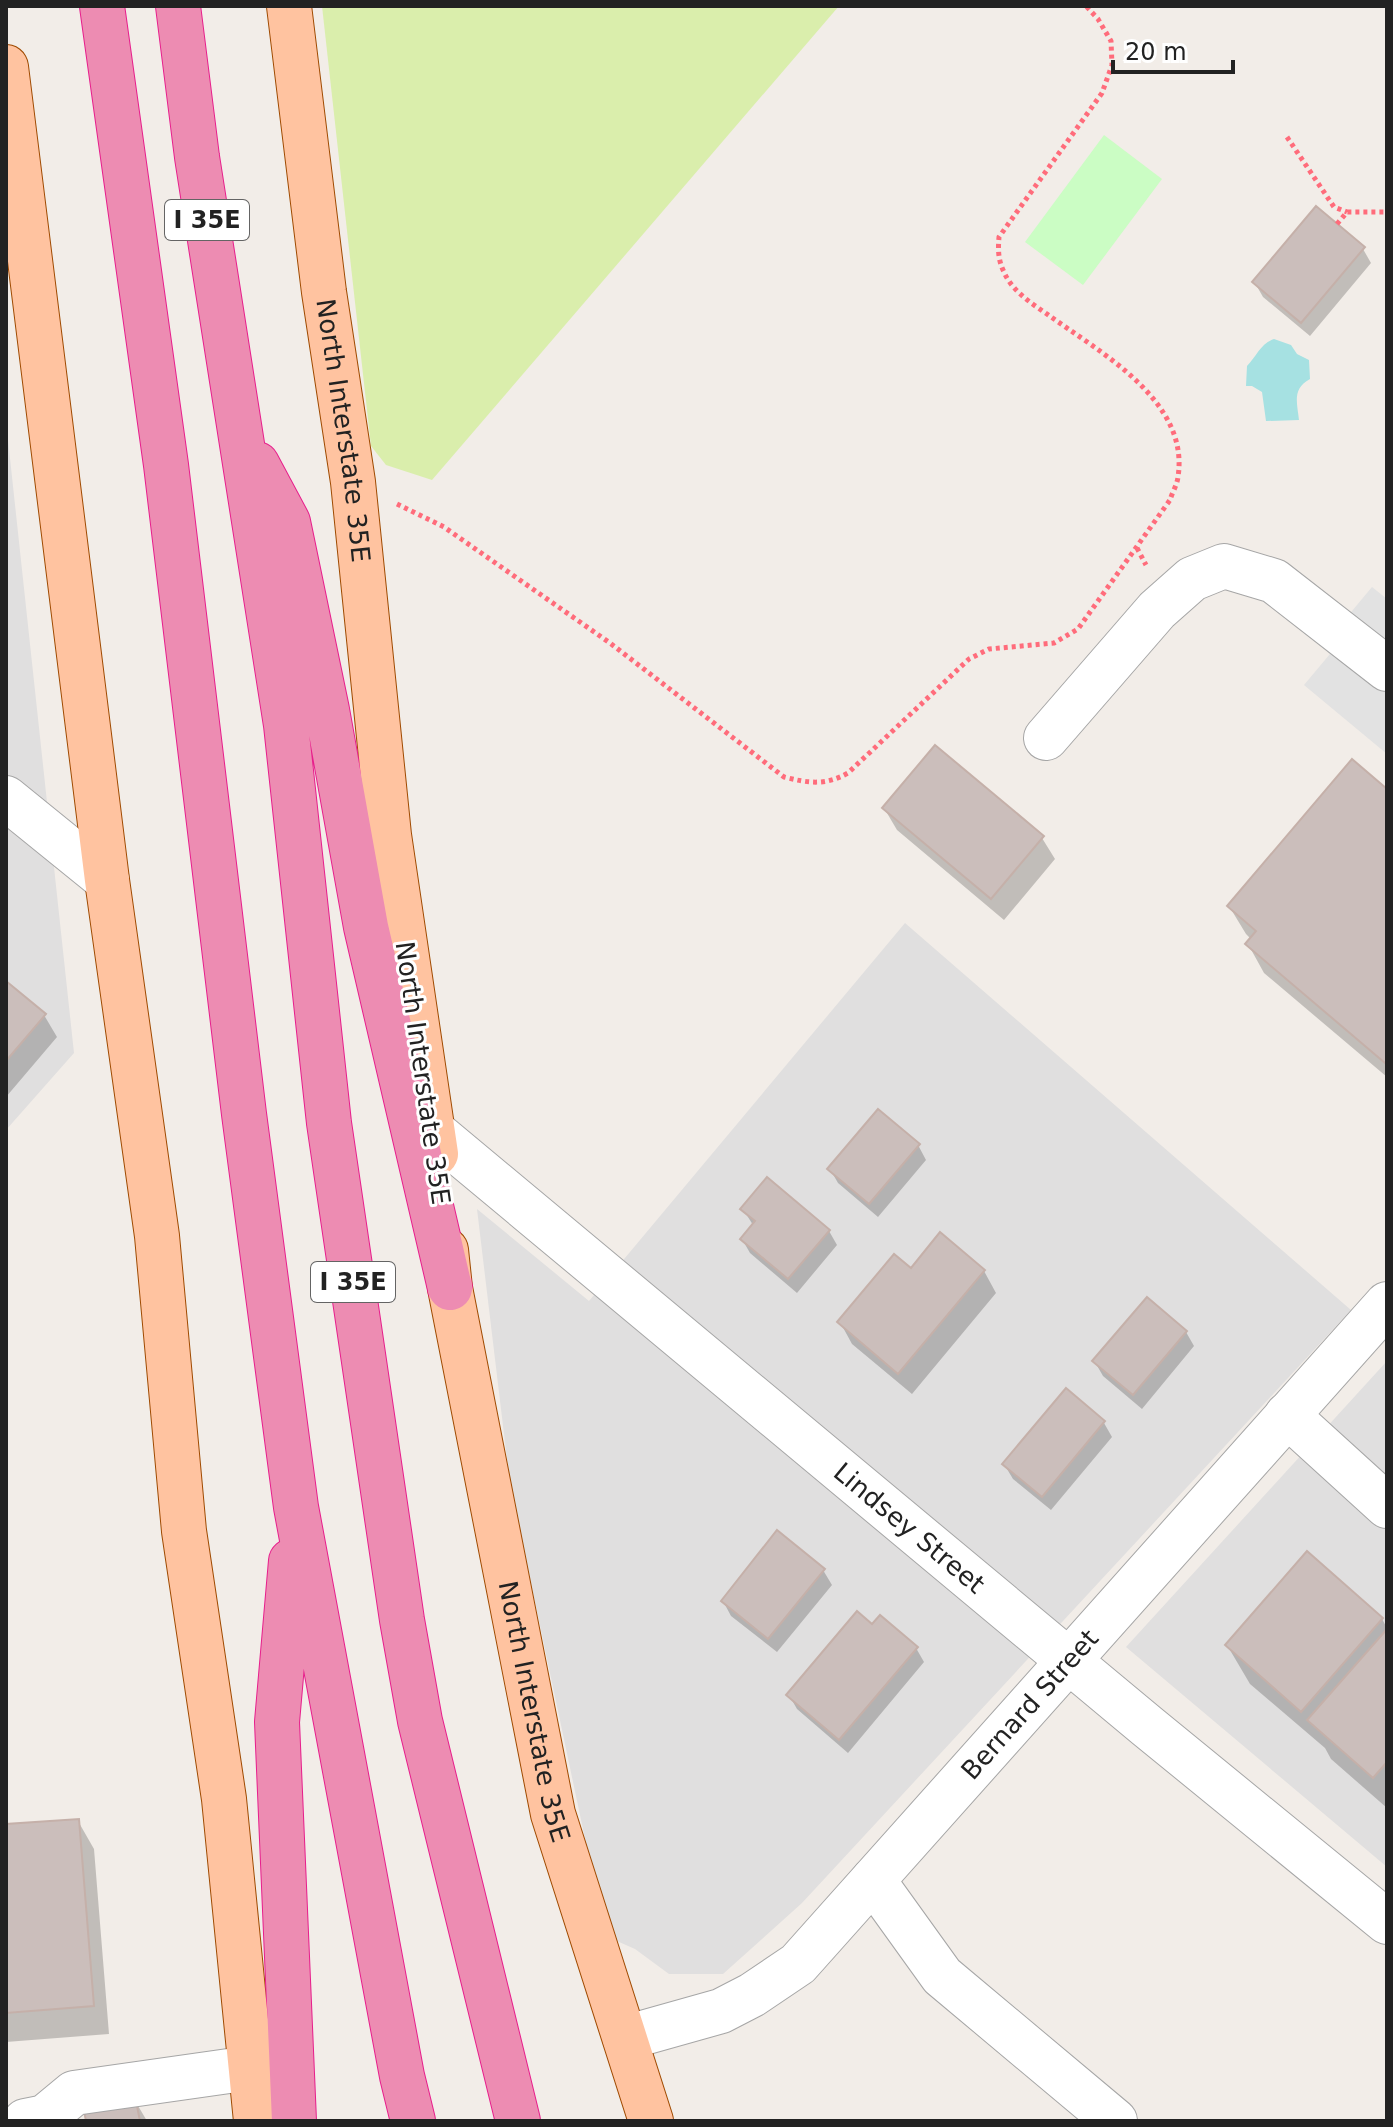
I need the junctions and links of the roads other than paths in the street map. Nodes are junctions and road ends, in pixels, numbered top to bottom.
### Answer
1 (102, 6) edge
2 (178, 6) edge
3 (289, 6) edge
4 (6, 67) edge
5 (241, 434) junction
6 (1387, 669) edge
7 (1046, 738) dead end
8 (6, 798) edge
9 (107, 880) junction
10 (433, 1131) junction
11 (450, 1288) junction
12 (1387, 1304) edge
13 (1287, 1415) junction
14 (1387, 1506) edge
15 (296, 1507) junction
16 (1069, 1661) junction
17 (873, 1880) junction
18 (1387, 1922) edge
19 (625, 2038) junction
20 (250, 2068) junction
21 (25, 2121) edge
22 (256, 2121) edge
23 (294, 2121) edge
24 (413, 2121) edge
25 (518, 2121) edge
26 (651, 2121) edge
27 (1115, 2121) edge

1 - 15 highway, I 35E
2 - 5 highway, I 35E
3 - 10 main road, North Interstate 35E
4 - 9 main road
5 - 11 highway
5 - 25 highway, I 35E
6 - 7 street
8 - 9 street
9 - 20 main road
10 - 11 main road, North Interstate 35E
10 - 16 street, Lindsey Street
11 - 19 main road, North Interstate 35E
12 - 13 street, Bernard Street
13 - 14 street
13 - 16 street, Bernard Street
15 - 23 highway
15 - 24 highway, I 35E
16 - 17 street, Bernard Street
16 - 18 street, Lindsey Street
17 - 19 street, Bernard Street
17 - 27 street
19 - 26 main road, North Interstate 35E
20 - 21 street
20 - 22 main road

